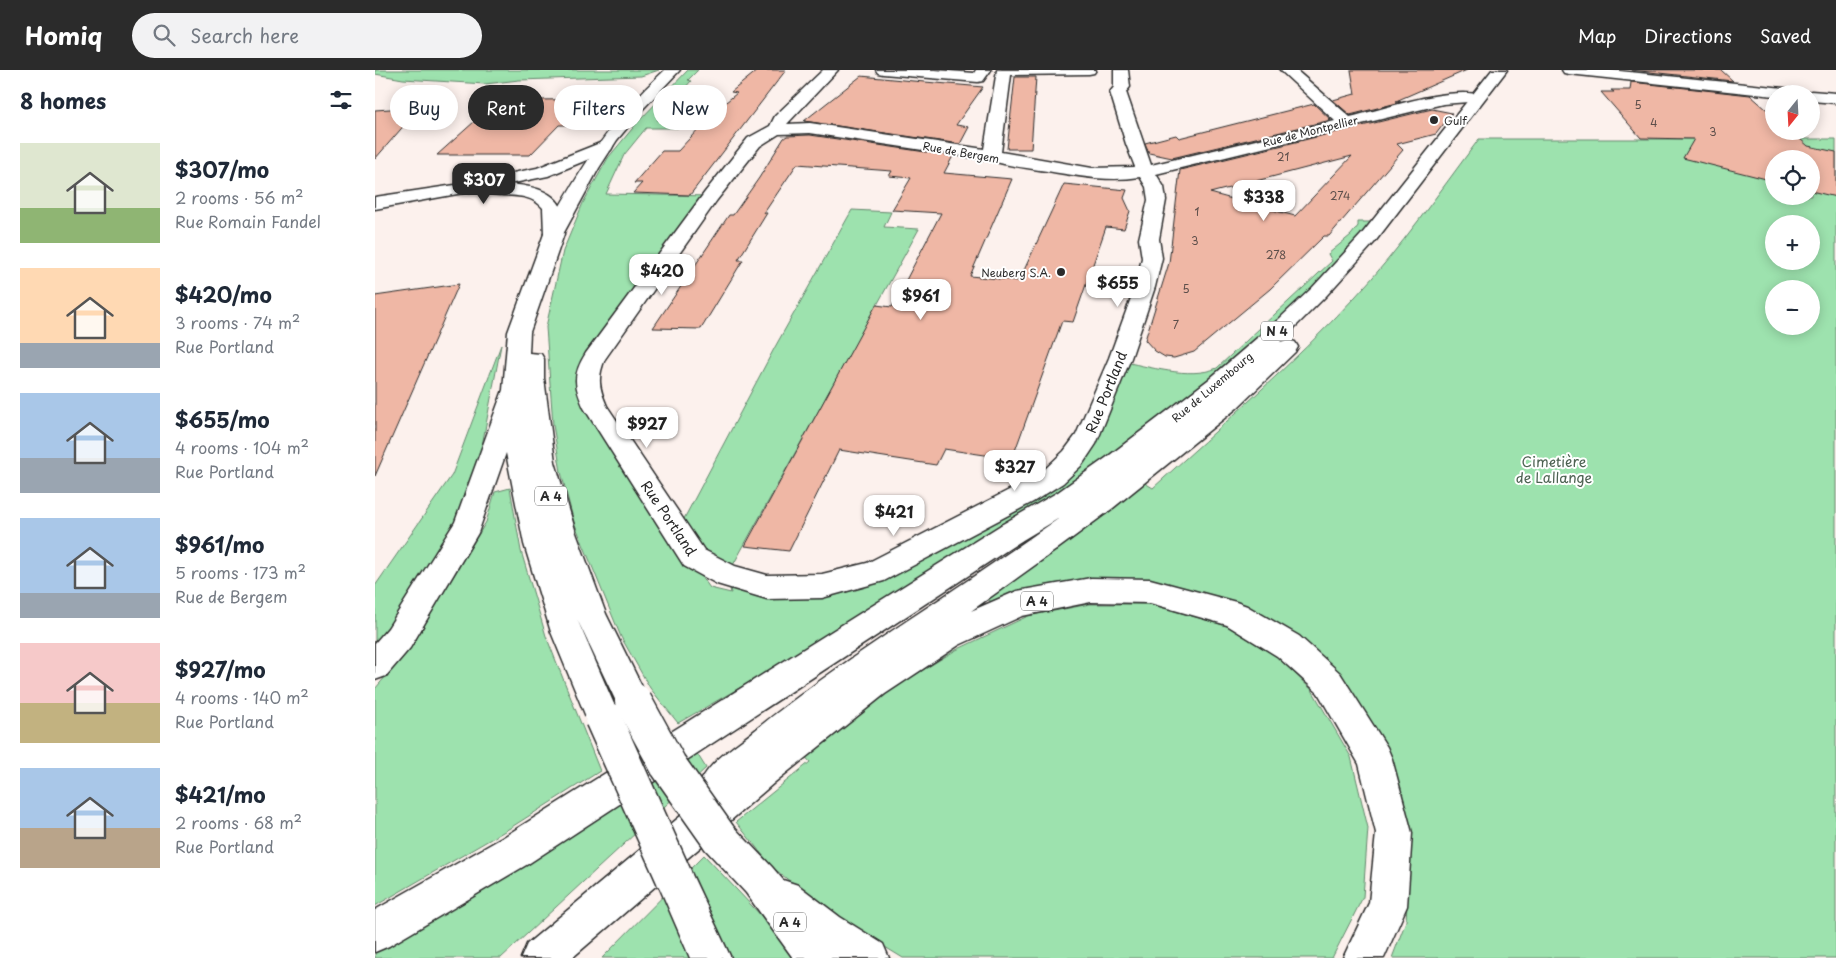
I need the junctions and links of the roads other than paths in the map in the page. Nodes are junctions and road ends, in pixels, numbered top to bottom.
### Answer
1 (673, 70) edge
2 (831, 70) edge
3 (883, 70) edge
4 (984, 70) edge
5 (1004, 70) edge
6 (1089, 70) edge
7 (1121, 70) edge
8 (1287, 70) edge
9 (1569, 70) edge
10 (1504, 75) edge
11 (1765, 91) edge
12 (1820, 97) edge
13 (1836, 98) edge
14 (1481, 105) junction
15 (1347, 122) junction
16 (777, 129) junction
17 (605, 146) junction
18 (992, 155) junction
19 (1145, 171) junction
20 (542, 172) junction
21 (584, 178) junction
22 (513, 189) junction
23 (455, 190) junction
24 (375, 203) edge
25 (554, 234) junction
26 (538, 276) junction
27 (1239, 365) junction
28 (515, 390) junction
29 (1053, 476) junction
30 (1134, 476) junction
31 (1011, 534) junction
32 (375, 666) edge
33 (759, 880) junction
34 (375, 932) edge
35 (531, 958) edge
36 (541, 958) edge
37 (711, 958) edge
38 (827, 958) edge
39 (869, 958) edge
40 (1363, 958) edge

1 - 17 main road
2 - 16 main road, Rue Portland
3 - 4 main road
5 - 6 main road
5 - 18 main road
7 - 19 main road, Rue Portland
8 - 15 main road
9 - 11 main road
10 - 14 main road, Rue de Luxembourg / N 4
12 - 13 main road
14 - 15 main road, Rue de Montpellier
14 - 27 main road, Rue de Luxembourg / N 4
14 - 30 main road, Rue de Luxembourg / N 4
15 - 19 main road, Rue de Montpellier
16 - 18 main road, Rue de Bergem
16 - 29 main road, Rue Portland
17 - 20 main road
17 - 21 main road
18 - 19 main road, Rue de Bergem
19 - 29 main road, Rue Portland
20 - 21 main road
20 - 23 main road
21 - 22 main road
21 - 25 main road
22 - 23 main road
22 - 25 main road
23 - 24 main road
25 - 26 main road
26 - 28 main road, A 4
26 - 33 main road, A 4, bridge
27 - 30 main road
27 - 31 main road, Rue de Luxembourg / N 4
28 - 32 main road, A 4
28 - 37 main road, A 4, bridge
29 - 31 main road
30 - 35 main road, Rue de Luxembourg / N 4
31 - 34 main road, Rue de Luxembourg
33 - 38 main road, A 4
33 - 39 main road, A 4
36 - 40 main road, A 4

